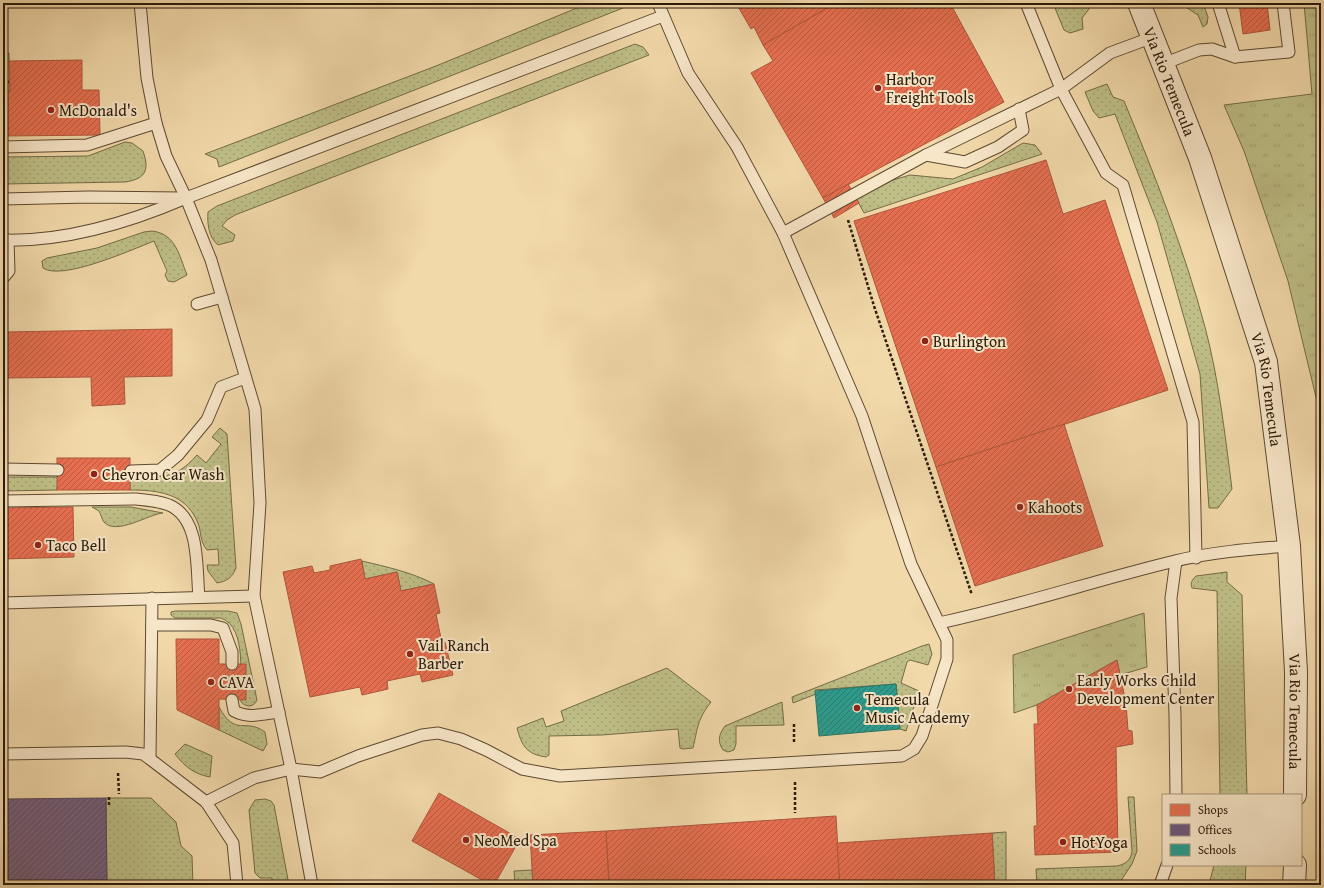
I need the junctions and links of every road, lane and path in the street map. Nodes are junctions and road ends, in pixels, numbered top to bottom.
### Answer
1 (140, 3) edge
2 (658, 3) edge
3 (1026, 3) edge
4 (1139, 3) edge
5 (1218, 3) edge
6 (1283, 3) edge
7 (1320, 3) edge
8 (1321, 12) edge
9 (663, 16) junction
10 (1152, 37) junction
11 (1235, 57) junction
12 (1163, 64) junction
13 (6, 82) edge
14 (1061, 89) junction
15 (6, 92) dead end
16 (1020, 109) junction
17 (156, 123) junction
18 (3, 147) edge
19 (926, 155) junction
20 (186, 198) junction
21 (3, 199) edge
22 (846, 214) dead end
23 (783, 233) junction
24 (6, 240) edge
25 (6, 275) edge
26 (222, 297) junction
27 (197, 304) dead end
28 (245, 378) junction
29 (3, 469) edge
30 (58, 470) dead end
31 (130, 471) dead end
32 (3, 501) edge
33 (1289, 546) junction
34 (1196, 558) junction
35 (1176, 561) junction
36 (254, 596) junction
37 (152, 598) junction
38 (198, 598) junction
39 (5, 603) edge
40 (982, 614) junction
41 (939, 623) junction
42 (152, 625) junction
43 (232, 664) dead end
44 (232, 700) dead end
45 (278, 712) junction
46 (3, 754) edge
47 (150, 759) junction
48 (291, 769) junction
49 (1176, 794) edge
50 (1295, 794) edge
51 (109, 795) dead end
52 (206, 802) junction
53 (109, 804) dead end
54 (1167, 866) edge
55 (1295, 866) edge
56 (237, 885) edge
57 (312, 885) edge
58 (1160, 885) edge
59 (1294, 885) edge

1 - 17 lane
2 - 9 lane
3 - 14 lane
4 - 10 street, Via Rio Temecula
5 - 11 lane
6 - 11 lane
7 - 8 path
9 - 20 lane
9 - 23 lane
10 - 12 street, Via Rio Temecula
10 - 14 lane
11 - 12 lane
12 - 33 street, Via Rio Temecula
13 - 15 path
14 - 16 lane
14 - 34 lane
16 - 19 lane
16 - 19 lane
17 - 18 lane
17 - 20 lane
19 - 23 lane
20 - 21 lane
20 - 24 lane
20 - 26 lane
22 - 40 path
23 - 41 lane
24 - 25 lane
26 - 27 lane
26 - 28 lane
28 - 31 lane
28 - 36 lane
29 - 30 lane
32 - 38 lane
33 - 34 lane
33 - 50 street, Via Rio Temecula
34 - 35 lane
35 - 40 lane
35 - 49 lane
36 - 38 lane
36 - 45 lane
37 - 38 lane
37 - 39 lane
37 - 42 lane
40 - 41 lane
41 - 48 lane
42 - 43 lane
42 - 47 lane
44 - 45 lane
45 - 48 lane
46 - 47 lane
47 - 52 lane
48 - 52 lane
48 - 57 lane
51 - 53 path
52 - 56 lane
54 - 58 lane
55 - 59 street

